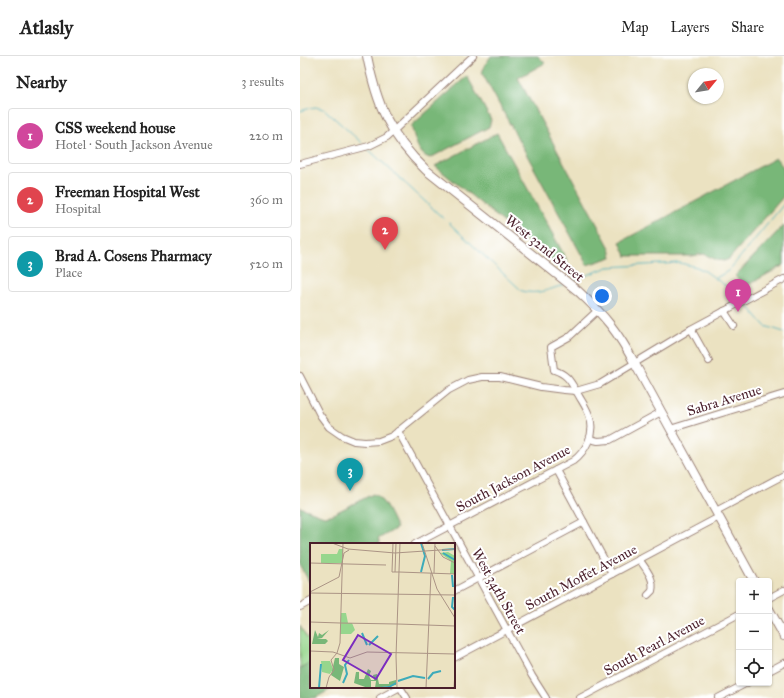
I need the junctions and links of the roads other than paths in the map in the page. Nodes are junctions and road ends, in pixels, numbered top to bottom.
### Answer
1 (366, 56) edge
2 (473, 56) edge
3 (394, 133) junction
4 (300, 164) edge
5 (784, 279) edge
6 (598, 310) junction
7 (724, 312) junction
8 (734, 326) dead end
9 (691, 329) junction
10 (709, 361) dead end
11 (635, 364) junction
12 (300, 376) edge
13 (576, 390) junction
14 (784, 394) edge
15 (661, 412) junction
16 (670, 428) junction
17 (398, 431) junction
18 (590, 439) junction
19 (556, 470) junction
20 (784, 475) edge
21 (717, 514) junction
22 (584, 522) junction
23 (449, 525) junction
24 (417, 543) edge
25 (639, 560) junction
26 (612, 574) junction
27 (478, 578) junction
28 (752, 578) edge
29 (455, 590) edge
30 (784, 590) edge
31 (648, 595) dead end
32 (772, 596) edge
33 (310, 602) edge
34 (300, 607) edge
35 (772, 614) edge
36 (736, 616) edge
37 (507, 630) junction
38 (784, 636) edge
39 (455, 657) edge
40 (784, 663) edge
41 (772, 669) edge
42 (740, 686) edge
43 (398, 688) edge
44 (401, 688) edge
45 (380, 698) edge
46 (406, 698) edge
47 (546, 698) edge
48 (580, 698) edge
49 (718, 698) edge

1 - 3 main road, West 32nd Street
2 - 3 street
3 - 4 street
3 - 6 main road, West 32nd Street
5 - 7 street
6 - 11 main road, West 32nd Street
6 - 13 street
7 - 8 street
7 - 9 street
9 - 10 street
9 - 11 street
11 - 13 street
11 - 15 main road, West 32nd Street
12 - 17 street
13 - 17 street
13 - 18 street
14 - 16 street, Sabra Avenue
15 - 16 main road, West 32nd Street
15 - 18 street
16 - 21 main road, West 32nd Street
17 - 23 street, West 34th Street
18 - 19 street, South Jackson Avenue
19 - 22 street
19 - 23 street, South Jackson Avenue
20 - 21 street, South Moffet Avenue
21 - 25 street, South Moffet Avenue
21 - 28 main road, West 32nd Street
22 - 26 street
22 - 27 street
23 - 24 street, South Jackson Avenue
23 - 27 street, West 34th Street
25 - 26 street, South Moffet Avenue
25 - 31 street
26 - 37 street, South Moffet Avenue
27 - 29 street
27 - 37 street, West 34th Street
30 - 32 street
33 - 34 street
35 - 38 main road
36 - 48 street, South Pearl Avenue
37 - 39 street, South Moffet Avenue
37 - 47 street, West 34th Street
40 - 41 street
42 - 49 street
43 - 45 street
44 - 46 street

